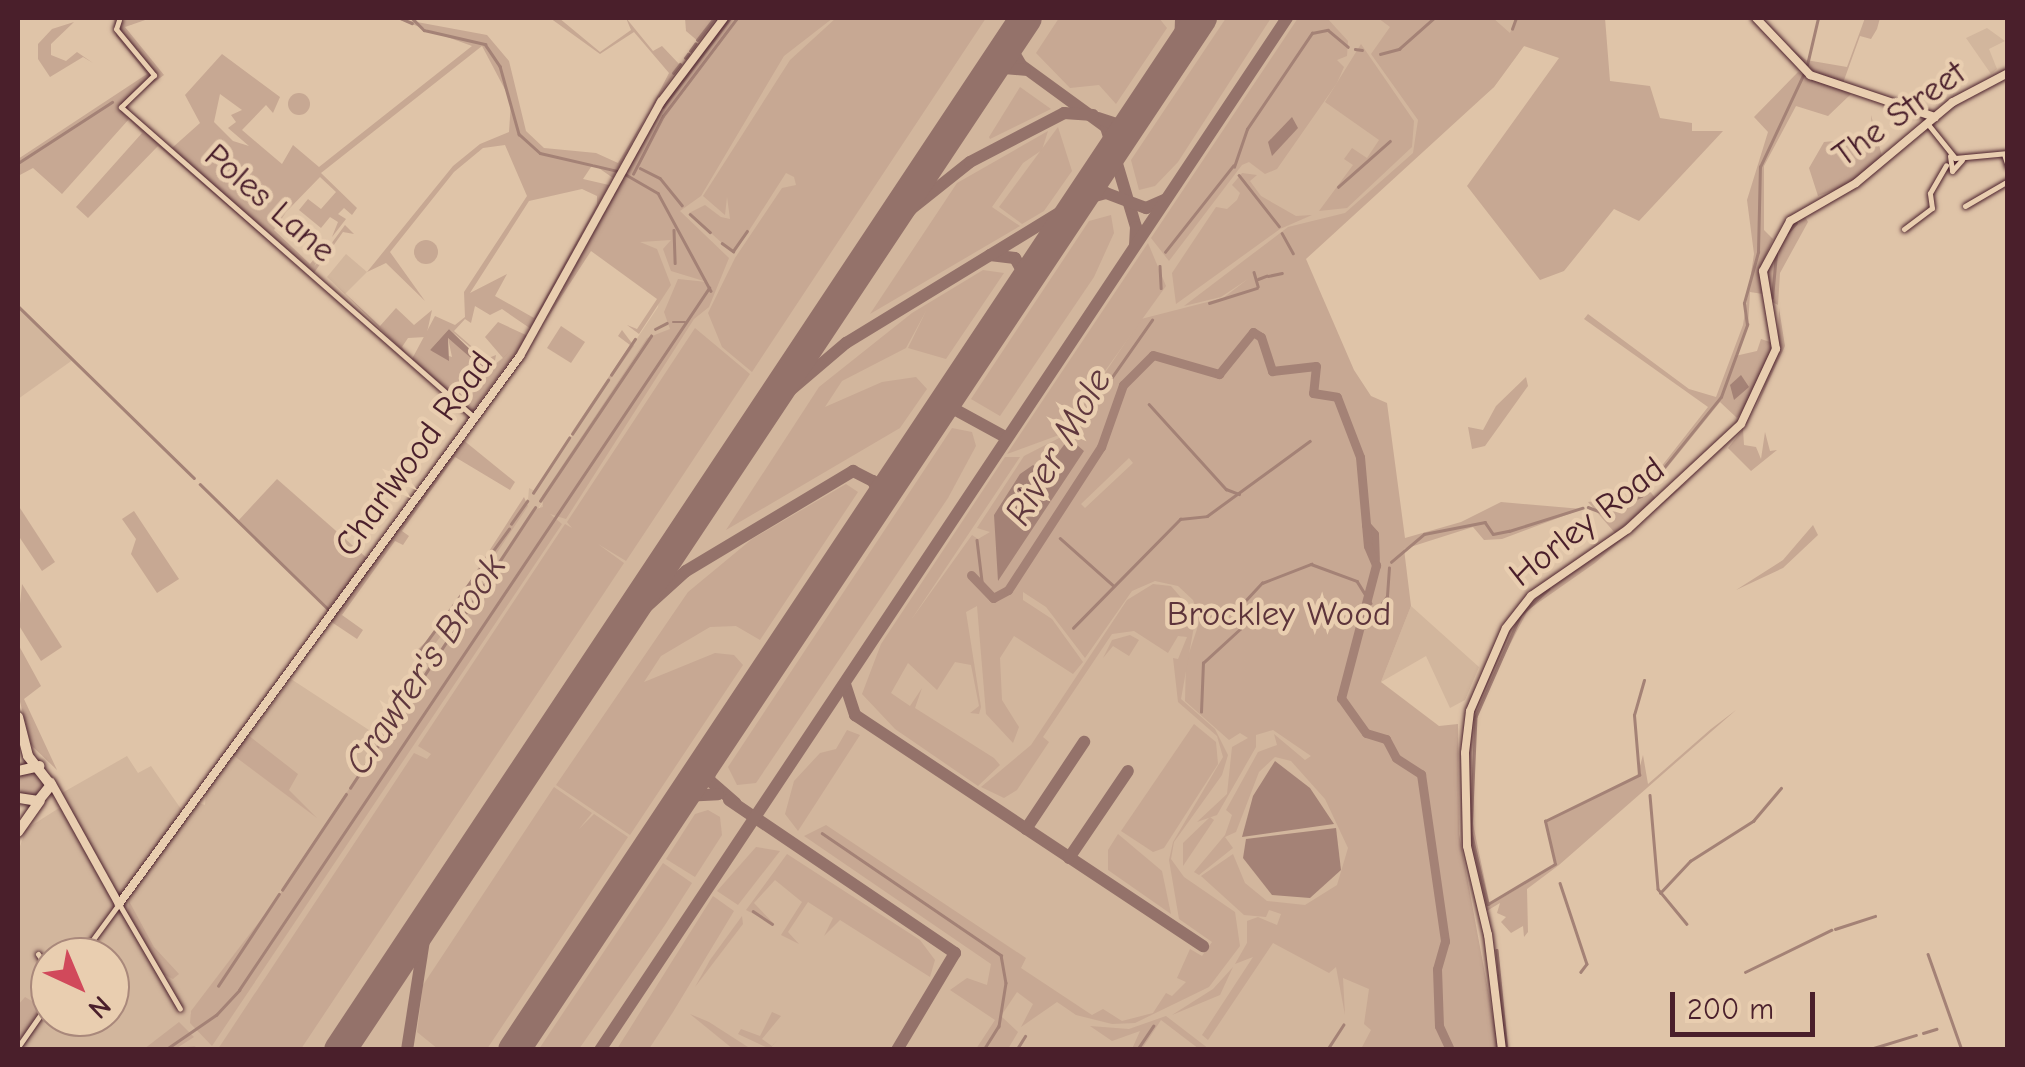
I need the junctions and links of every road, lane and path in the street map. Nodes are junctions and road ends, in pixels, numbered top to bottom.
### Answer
1 (724, 18) edge
2 (1756, 18) edge
3 (119, 20) dead end
4 (2008, 72) edge
5 (1931, 120) junction
6 (2006, 154) edge
7 (1950, 156) junction
8 (1962, 160) junction
9 (1946, 165) junction
10 (2008, 166) edge
11 (2008, 180) edge
12 (1822, 198) joint
13 (1965, 206) dead end
14 (1904, 229) dead end
15 (475, 418) junction
16 (18, 716) edge
17 (40, 766) junction
18 (18, 771) edge
19 (50, 779) junction
20 (18, 798) edge
21 (41, 800) junction
22 (62, 804) junction
23 (18, 832) edge
24 (119, 904) junction
25 (95, 937) edge
26 (180, 1009) dead end
27 (1502, 1050) edge

1 - 15 street, Charlwood Road
2 - 5 street
3 - 15 street, Poles Lane
4 - 5 street, The Street
5 - 7 street
5 - 12 street, The Street
6 - 8 street
6 - 10 street
7 - 8 street
7 - 9 street
8 - 9 street
9 - 14 street
11 - 13 street
12 - 27 street, Horley Road
15 - 24 street, Charlwood Road
16 - 17 main road
17 - 18 main road
17 - 19 main road
19 - 21 main road
19 - 22 street
20 - 21 main road
21 - 22 street
21 - 23 main road
22 - 24 street
24 - 25 street
24 - 26 street

